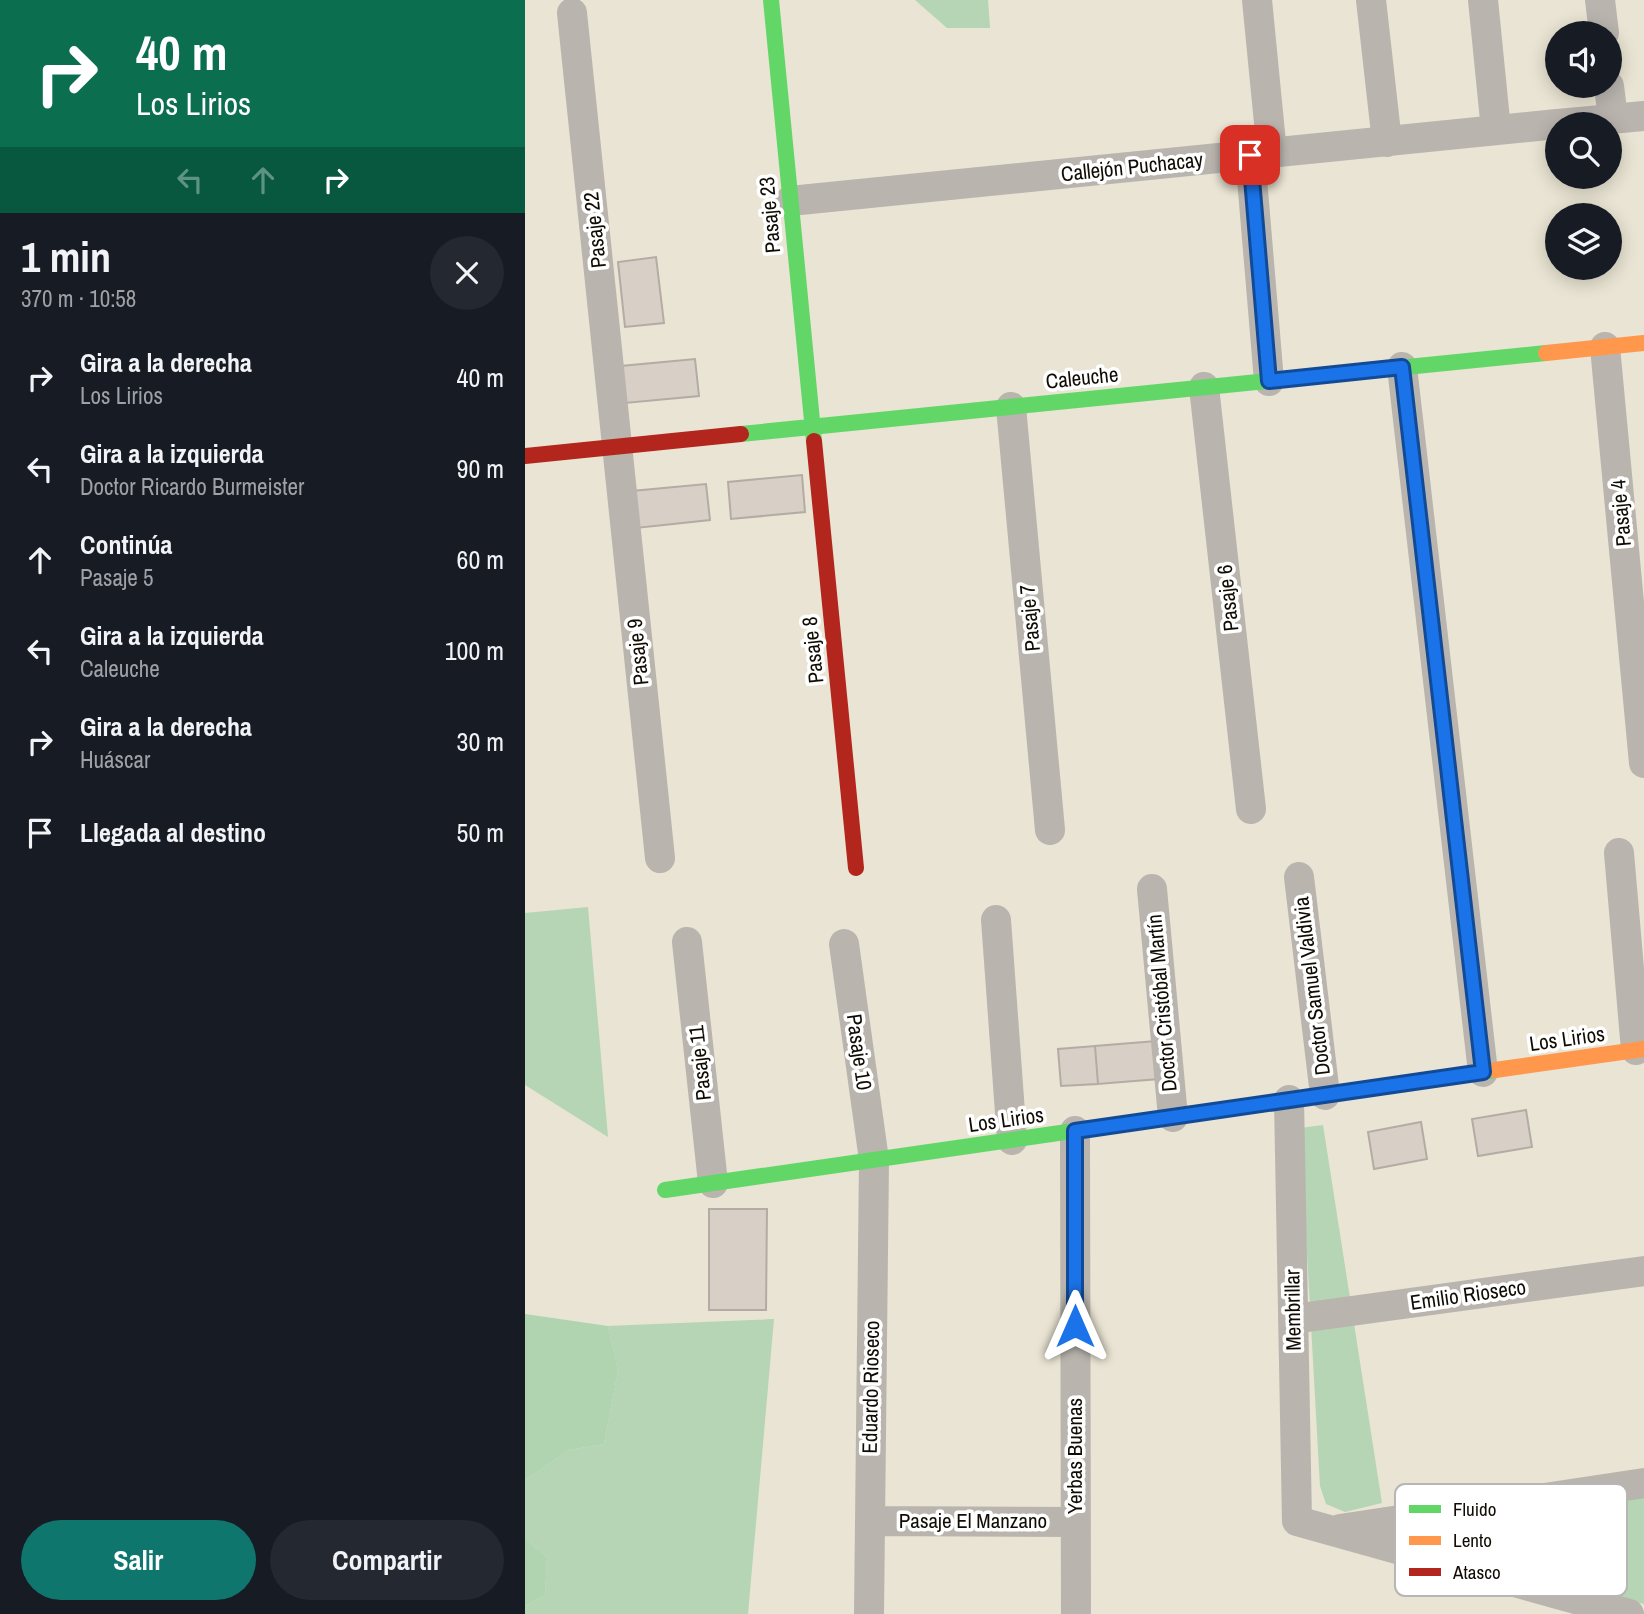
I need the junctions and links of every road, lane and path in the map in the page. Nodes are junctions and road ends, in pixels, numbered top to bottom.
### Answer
1 (771, 0) edge
2 (1257, 0) edge
3 (1371, 0) edge
4 (1483, 0) edge
5 (1600, 0) edge
6 (572, 13) dead end
7 (1603, 21) edge
8 (1644, 116) edge
9 (1622, 118) edge
10 (1545, 125) edge
11 (1496, 130) junction
12 (1387, 142) junction
13 (1261, 154) junction
14 (790, 201) junction
15 (1644, 343) edge
16 (1605, 347) junction
17 (1402, 367) junction
18 (1269, 381) junction
19 (1204, 387) junction
20 (1011, 407) junction
21 (811, 427) junction
22 (617, 446) junction
23 (525, 456) edge
24 (1644, 763) edge
25 (1251, 809) dead end
26 (1050, 830) dead end
27 (1619, 853) dead end
28 (660, 858) dead end
29 (856, 868) dead end
30 (1299, 877) dead end
31 (1152, 888) dead end
32 (996, 920) dead end
33 (687, 942) dead end
34 (845, 944) dead end
35 (1640, 1049) edge
36 (1483, 1072) junction
37 (1325, 1095) junction
38 (1289, 1100) junction
39 (1173, 1117) junction
40 (1075, 1131) junction
41 (1012, 1140) junction
42 (874, 1160) junction
43 (713, 1183) junction
44 (665, 1190) dead end
45 (1644, 1271) edge
46 (1293, 1319) junction
47 (1395, 1520) edge
48 (870, 1521) junction
49 (1076, 1522) junction
50 (1330, 1530) junction
51 (1395, 1548) edge
52 (1565, 1596) edge
53 (869, 1614) edge
54 (1076, 1614) edge
55 (1629, 1614) edge

1 - 14 street, Pasaje 23
2 - 13 street
3 - 12 street
4 - 11 street
5 - 7 street
6 - 22 street, Pasaje 22
8 - 9 street, Callejón Puchacay
10 - 11 street, Callejón Puchacay
11 - 12 street, Callejón Puchacay
12 - 13 street, Callejón Puchacay
13 - 14 street, Callejón Puchacay
13 - 18 street
14 - 21 street, Pasaje 23
15 - 16 street, Caleuche
16 - 17 street, Caleuche
16 - 24 street, Pasaje 4
17 - 18 street, Caleuche
17 - 36 street
18 - 19 street, Caleuche
19 - 20 street, Caleuche
19 - 25 street, Pasaje 6
20 - 21 street, Caleuche
20 - 26 street, Pasaje 7
21 - 22 street, Caleuche
21 - 29 street, Pasaje 8
22 - 23 street, Caleuche
22 - 28 street, Pasaje 9
27 - 35 street
30 - 37 street, Doctor Samuel Valdivia
31 - 39 street, Doctor Cristóbal Martín
32 - 41 street
33 - 43 street, Pasaje 11
34 - 42 street, Pasaje 10
35 - 36 street, Los Lirios
36 - 37 street, Los Lirios
37 - 38 street, Los Lirios
38 - 39 street, Los Lirios
38 - 46 street, Membrillar
39 - 40 street, Los Lirios
40 - 41 street, Los Lirios
40 - 49 street, Yerbas Buenas
41 - 42 street, Los Lirios
42 - 43 street, Los Lirios
42 - 48 street, Eduardo Rioseco
43 - 44 street, Los Lirios
45 - 46 street, Emilio Rioseco
46 - 50 street, Membrillar
47 - 50 street
48 - 49 street, Pasaje El Manzano
48 - 53 street, Eduardo Rioseco
49 - 54 street, Yerbas Buenas
50 - 51 street
52 - 55 street

